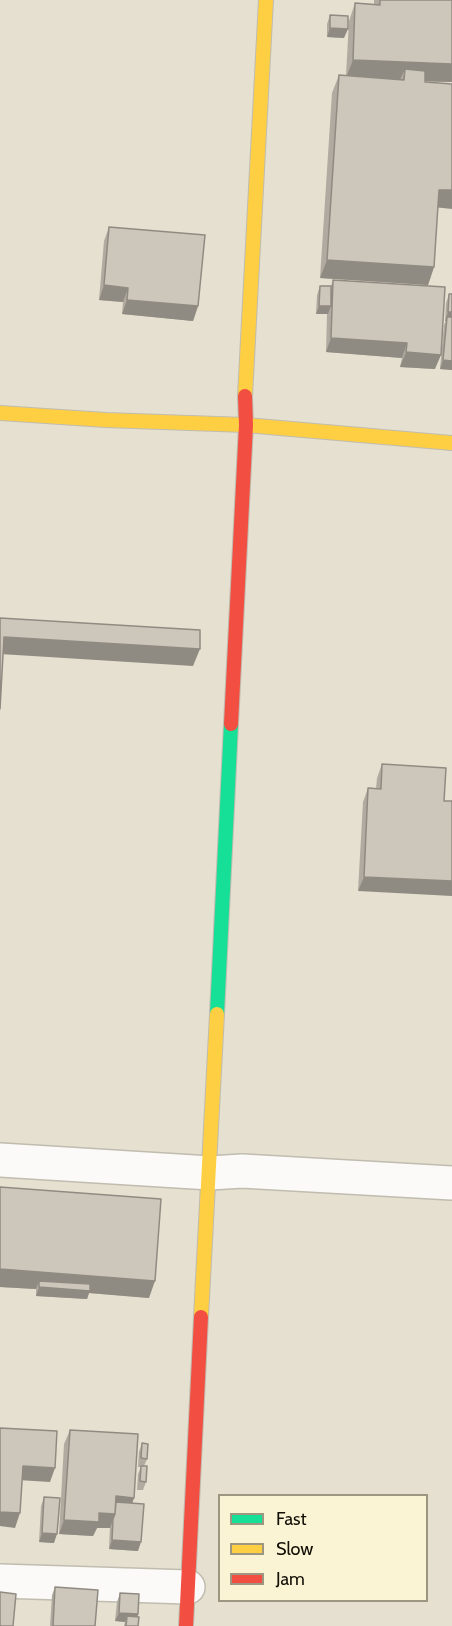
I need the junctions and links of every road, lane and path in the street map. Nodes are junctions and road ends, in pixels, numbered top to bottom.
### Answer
1 (266, 0) edge
2 (0, 413) edge
3 (246, 424) junction
4 (452, 443) edge
5 (0, 1160) edge
6 (210, 1173) junction
7 (452, 1183) edge
8 (0, 1581) edge
9 (189, 1587) junction
10 (186, 1626) edge

1 - 3 street
2 - 3 street
3 - 4 street
3 - 6 street
5 - 6 street
6 - 7 street
6 - 9 street
8 - 9 street
9 - 10 street

